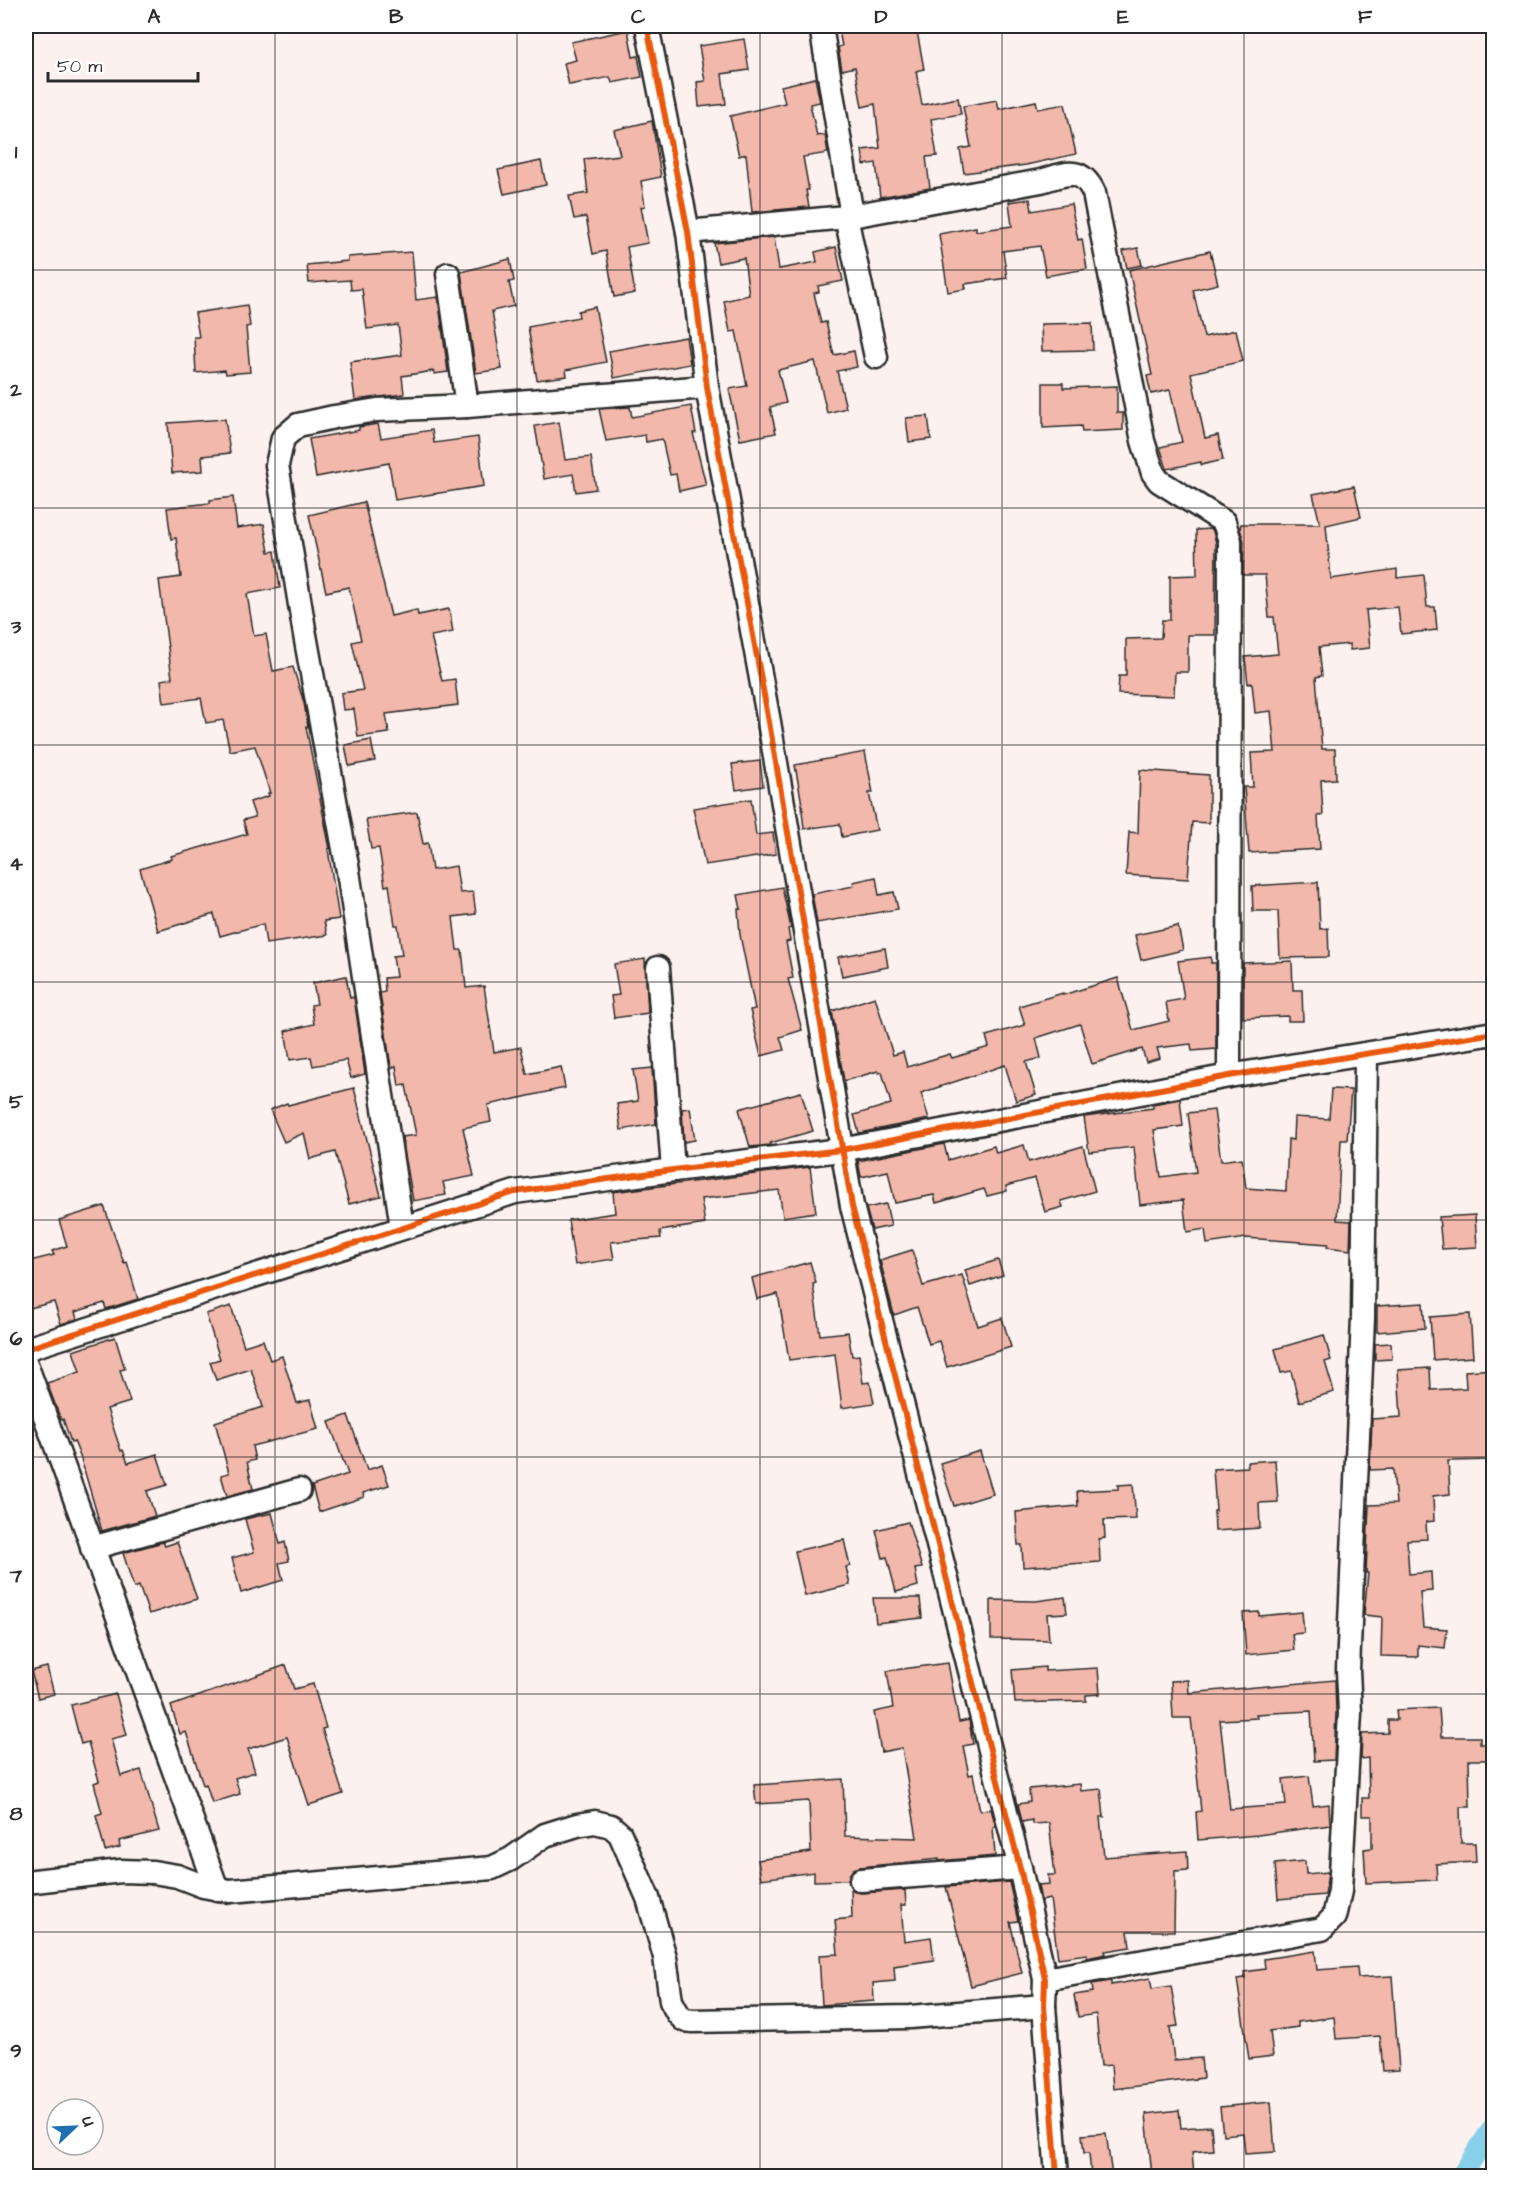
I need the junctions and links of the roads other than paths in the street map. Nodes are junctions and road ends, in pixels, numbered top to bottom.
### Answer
1 (647, 26) edge
2 (821, 26) edge
3 (849, 217) junction
4 (688, 232) junction
5 (448, 274) dead end
6 (876, 357) dead end
7 (707, 387) junction
8 (467, 406) junction
9 (658, 968) dead end
10 (1494, 1033) edge
11 (1366, 1054) junction
12 (1229, 1076) junction
13 (841, 1150) junction
14 (673, 1170) junction
15 (402, 1227) junction
16 (26, 1349) edge
17 (26, 1364) edge
18 (299, 1490) dead end
19 (92, 1548) junction
20 (1020, 1869) junction
21 (861, 1880) dead end
22 (26, 1882) edge
23 (217, 1889) junction
24 (1046, 1979) junction
25 (1044, 2006) junction
26 (1057, 2176) edge

1 - 4 street
2 - 3 street
3 - 4 street
3 - 6 street
3 - 12 street
4 - 7 street
5 - 8 street
7 - 8 street
7 - 13 street
8 - 15 street
9 - 14 street
10 - 11 street
11 - 12 street
11 - 24 street
12 - 13 street
13 - 14 street
13 - 20 street
14 - 15 street
15 - 16 street
17 - 19 street
18 - 19 street
19 - 23 street
20 - 21 street
20 - 24 street
22 - 23 street
23 - 25 street
24 - 25 street
25 - 26 street

